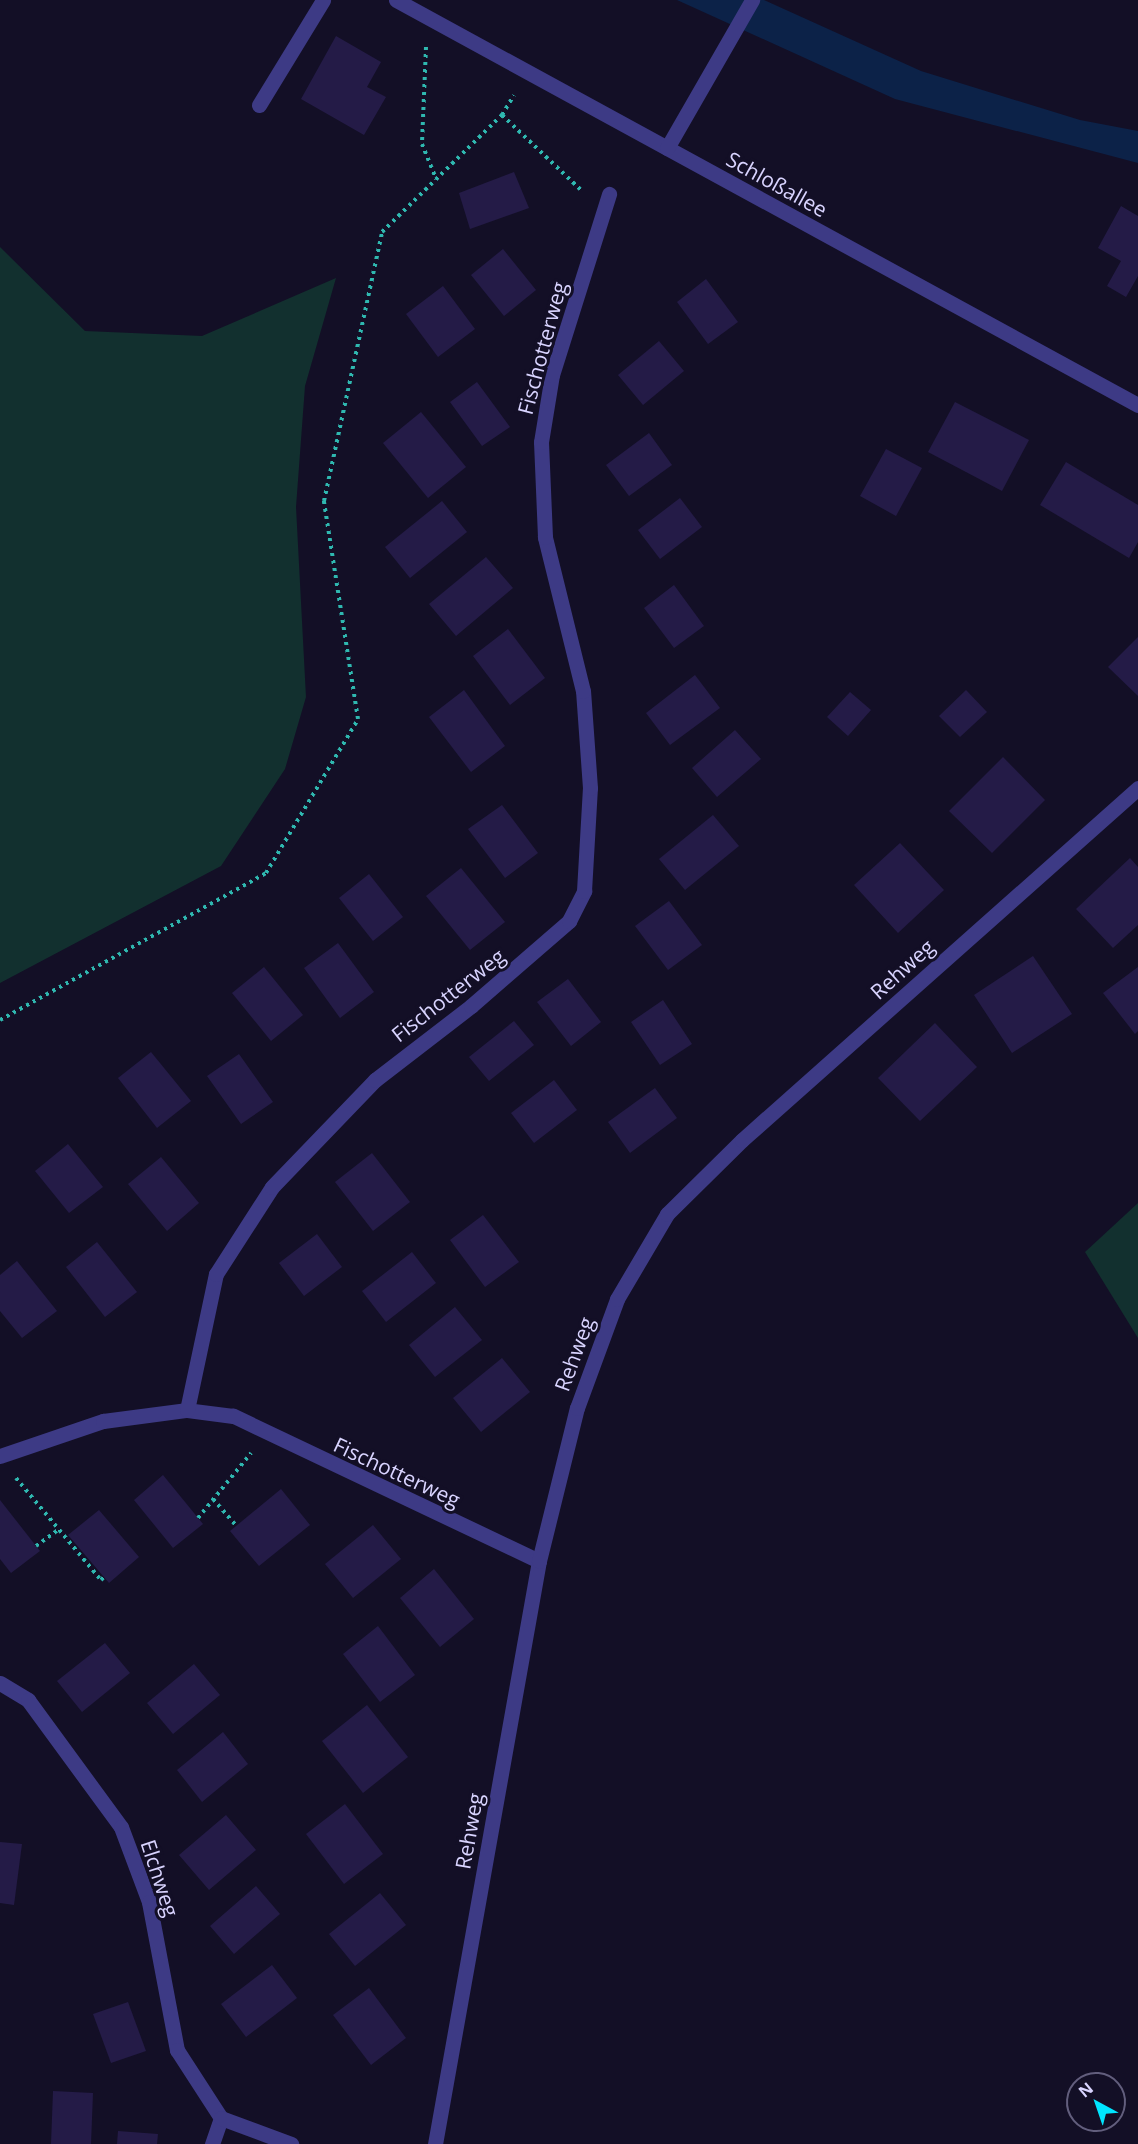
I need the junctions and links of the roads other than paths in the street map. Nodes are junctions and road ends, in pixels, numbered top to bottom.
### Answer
1 (323, 0) edge
2 (396, 0) edge
3 (752, 0) edge
4 (259, 105) dead end
5 (667, 148) junction
6 (609, 194) dead end
7 (1138, 405) edge
8 (1138, 788) edge
9 (187, 1410) junction
10 (0, 1456) edge
11 (539, 1561) junction
12 (0, 1683) edge
13 (221, 2118) junction
14 (212, 2144) edge
15 (291, 2144) edge
16 (435, 2144) edge

1 - 4 street
2 - 5 street, Schloßallee
3 - 5 street
5 - 7 street, Schloßallee
6 - 9 street, Fischotterweg
8 - 11 street, Rehweg
9 - 10 street
9 - 11 street, Fischotterweg
11 - 16 street, Rehweg
12 - 13 street, Elchweg
13 - 14 street
13 - 15 street

